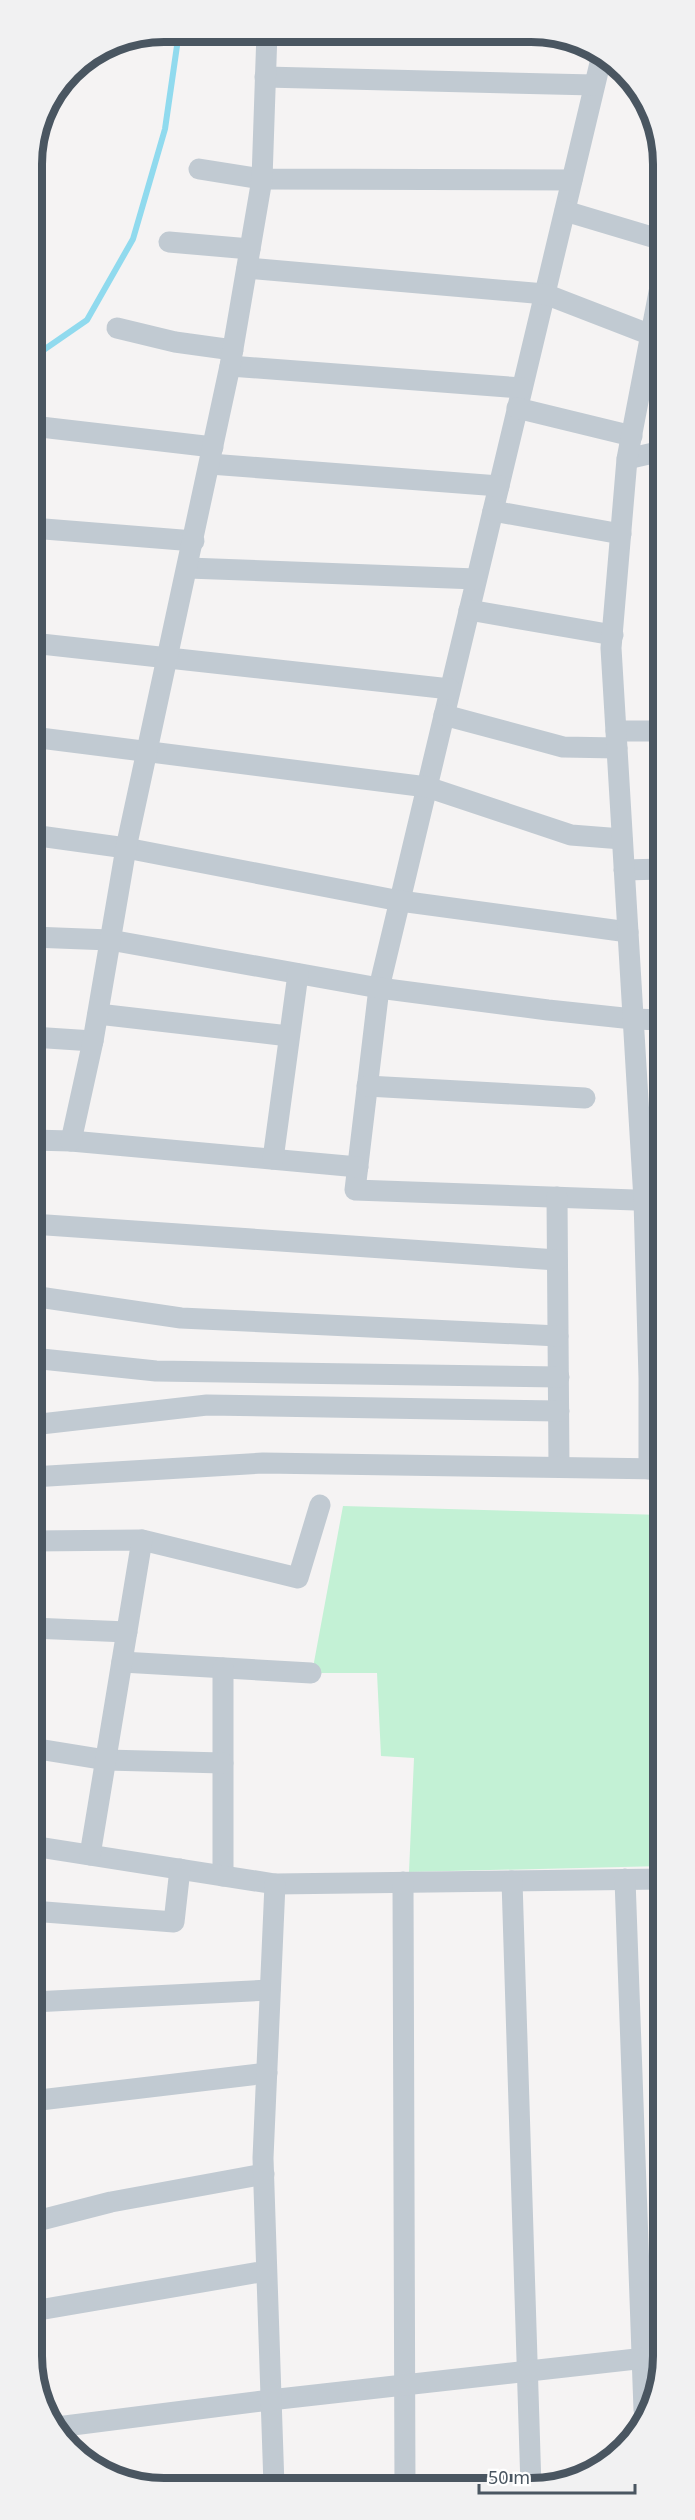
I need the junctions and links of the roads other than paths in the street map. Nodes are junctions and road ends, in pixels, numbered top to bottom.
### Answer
1 (267, 42) edge
2 (600, 63) edge
3 (265, 77) junction
4 (594, 85) junction
5 (199, 169) dead end
6 (262, 179) junction
7 (572, 180) junction
8 (564, 211) junction
9 (653, 237) edge
10 (169, 242) dead end
11 (248, 259) junction
12 (545, 294) junction
13 (117, 328) dead end
14 (653, 328) edge
15 (651, 335) junction
16 (232, 358) junction
17 (520, 398) junction
18 (42, 428) edge
19 (632, 436) junction
20 (653, 453) edge
21 (211, 455) junction
22 (627, 459) junction
23 (499, 486) junction
24 (493, 511) junction
25 (42, 529) edge
26 (621, 534) junction
27 (194, 541) junction
28 (188, 568) junction
29 (476, 579) junction
30 (469, 610) junction
31 (613, 635) junction
32 (42, 644) edge
33 (166, 658) junction
34 (450, 688) junction
35 (444, 715) junction
36 (653, 733) edge
37 (42, 737) edge
38 (617, 739) junction
39 (148, 750) junction
40 (427, 787) junction
41 (42, 836) edge
42 (622, 839) junction
43 (126, 848) junction
44 (653, 869) edge
45 (624, 870) junction
46 (400, 901) junction
47 (628, 932) junction
48 (42, 937) edge
49 (110, 940) junction
50 (298, 974) junction
51 (379, 988) junction
52 (98, 1014) junction
53 (633, 1019) junction
54 (653, 1020) edge
55 (289, 1036) junction
56 (42, 1038) edge
57 (93, 1041) junction
58 (367, 1086) junction
59 (585, 1098) dead end
60 (42, 1140) edge
61 (71, 1141) junction
62 (273, 1159) junction
63 (358, 1167) junction
64 (557, 1197) junction
65 (653, 1200) edge
66 (42, 1225) edge
67 (557, 1260) junction
68 (42, 1297) edge
69 (558, 1336) junction
70 (42, 1359) edge
71 (559, 1377) junction
72 (559, 1411) junction
73 (42, 1424) edge
74 (653, 1430) edge
75 (560, 1467) junction
76 (653, 1469) edge
77 (42, 1477) edge
78 (320, 1506) dead end
79 (142, 1540) junction
80 (42, 1541) edge
81 (42, 1628) edge
82 (127, 1632) junction
83 (122, 1662) junction
84 (223, 1668) junction
85 (311, 1673) dead end
86 (42, 1750) edge
87 (106, 1760) junction
88 (223, 1763) junction
89 (42, 1848) edge
90 (90, 1855) junction
91 (180, 1869) junction
92 (223, 1876) junction
93 (625, 1879) junction
94 (653, 1879) edge
95 (512, 1881) junction
96 (403, 1882) junction
97 (275, 1884) junction
98 (42, 1912) edge
99 (270, 1990) junction
100 (42, 2002) edge
101 (267, 2073) junction
102 (42, 2100) edge
103 (264, 2174) junction
104 (42, 2220) edge
105 (266, 2271) junction
106 (42, 2309) edge
107 (653, 2358) edge
108 (526, 2371) junction
109 (404, 2385) junction
110 (646, 2397) edge
111 (270, 2400) junction
112 (64, 2426) edge
113 (274, 2478) edge
114 (405, 2478) edge
115 (531, 2478) edge

1 - 3 street
2 - 4 street
3 - 4 street
3 - 6 street
4 - 7 street
5 - 6 street
6 - 7 street
6 - 11 street
7 - 8 street
8 - 9 street
8 - 12 street
10 - 11 street
11 - 12 street
11 - 16 street
12 - 15 street
12 - 17 street
13 - 16 street
14 - 15 street
15 - 19 street
16 - 17 street
16 - 21 street
17 - 19 street
17 - 23 street
18 - 21 street
19 - 22 street
20 - 22 street
21 - 23 street
21 - 27 street
22 - 26 street
23 - 24 street
24 - 26 street
24 - 29 street
25 - 27 street
26 - 31 street
27 - 28 street
28 - 29 street
28 - 33 street
29 - 30 street
30 - 31 street
30 - 34 street
31 - 38 street
32 - 33 street
33 - 34 street
33 - 39 street
34 - 35 street
35 - 38 street
35 - 40 street
36 - 38 street
37 - 39 street
38 - 42 street
39 - 40 street
39 - 43 street
40 - 42 street
40 - 46 street
41 - 43 street
42 - 45 street
43 - 46 street
43 - 49 street
44 - 45 street
45 - 47 street
46 - 47 street
46 - 51 street
47 - 53 street
48 - 49 street
49 - 50 street
49 - 52 street
50 - 51 street
50 - 55 street
51 - 53 street
51 - 58 street
52 - 55 street
52 - 57 street
53 - 54 street
53 - 65 street
55 - 62 street
56 - 57 street
57 - 61 street
58 - 59 street
58 - 63 street
60 - 61 street
61 - 62 street
62 - 63 street
63 - 64 street
64 - 65 street
64 - 67 street
65 - 74 street
66 - 67 street
67 - 69 street
68 - 69 street
69 - 71 street
70 - 71 street
71 - 72 street
72 - 73 street
72 - 75 street
75 - 76 street
75 - 77 street
78 - 79 street
79 - 80 street
79 - 82 street
81 - 82 street
82 - 83 street
83 - 84 street
83 - 87 street
84 - 85 street
84 - 88 street
86 - 87 street
87 - 88 street
87 - 90 street
88 - 92 street
89 - 90 street
90 - 91 street
91 - 92 street
91 - 98 street
92 - 97 street
93 - 94 street
93 - 95 street
93 - 107 street
95 - 96 street
95 - 108 street
96 - 97 street
96 - 109 street
97 - 99 street
99 - 100 street
99 - 101 street
101 - 102 street
101 - 103 street
103 - 104 street
103 - 105 street
105 - 106 street
105 - 111 street
107 - 108 street
107 - 110 street
108 - 109 street
108 - 115 street
109 - 111 street
109 - 114 street
111 - 112 street
111 - 113 street

